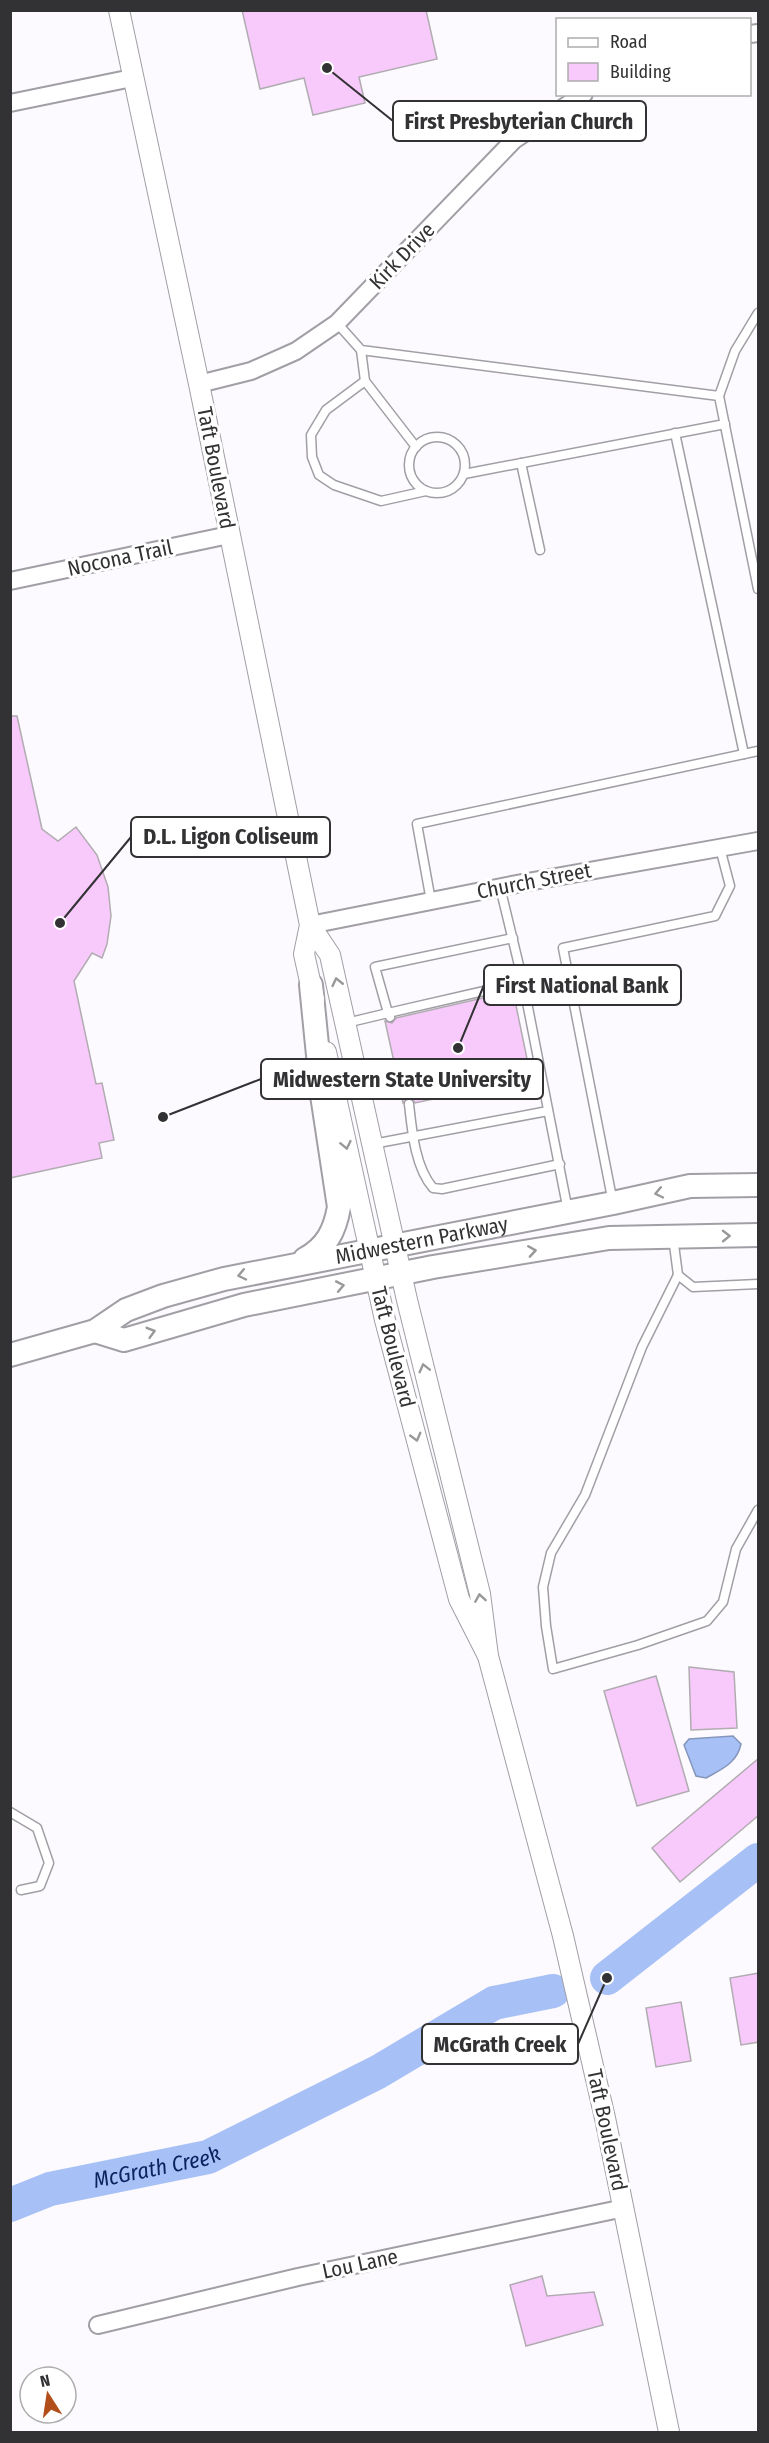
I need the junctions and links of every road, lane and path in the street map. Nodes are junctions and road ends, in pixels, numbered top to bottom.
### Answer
1 (119, 10) edge
2 (132, 78) junction
3 (581, 96) edge
4 (10, 103) edge
5 (759, 313) edge
6 (337, 323) junction
7 (361, 350) junction
8 (365, 381) junction
9 (200, 384) junction
10 (719, 396) junction
11 (725, 424) junction
12 (675, 434) junction
13 (416, 447) junction
14 (521, 463) junction
15 (464, 474) junction
16 (426, 491) junction
17 (229, 535) junction
18 (540, 550) dead end
19 (10, 581) edge
20 (759, 589) edge
21 (759, 751) edge
22 (744, 754) junction
23 (759, 841) edge
24 (720, 848) junction
25 (500, 887) junction
26 (431, 901) junction
27 (310, 925) junction
28 (513, 938) junction
29 (523, 982) junction
30 (311, 985) junction
31 (389, 1015) junction
32 (346, 1023) junction
33 (409, 1104) dead end
34 (548, 1111) junction
35 (413, 1136) junction
36 (373, 1144) junction
37 (560, 1164) junction
38 (759, 1185) edge
39 (613, 1203) junction
40 (568, 1212) junction
41 (759, 1235) edge
42 (673, 1237) junction
43 (395, 1244) junction
44 (369, 1249) junction
45 (299, 1263) junction
46 (401, 1274) junction
47 (678, 1275) junction
48 (375, 1279) junction
49 (759, 1284) edge
50 (95, 1331) junction
51 (10, 1355) edge
52 (759, 1509) edge
53 (488, 1656) junction
54 (10, 1812) edge
55 (21, 1890) dead end
56 (624, 2208) junction
57 (98, 2325) dead end
58 (669, 2433) edge

1 - 2 street, Taft Boulevard
2 - 4 street
2 - 9 street, Taft Boulevard
3 - 6 street, Kirk Drive
5 - 10 lane
6 - 7 lane
6 - 9 street, Kirk Drive
7 - 8 lane
7 - 10 lane
8 - 13 lane
8 - 16 lane
9 - 17 street, Taft Boulevard
10 - 11 lane
11 - 12 lane
11 - 20 lane
12 - 14 lane
12 - 22 lane
13 - 15 lane
13 - 16 lane
14 - 15 lane
14 - 18 lane
15 - 16 lane
17 - 19 street, Nocona Trail
17 - 27 street, Taft Boulevard
21 - 22 lane
22 - 26 lane
23 - 24 street, Church Street
24 - 25 street, Church Street
24 - 39 lane
25 - 26 street, Church Street
25 - 28 lane
26 - 27 street, Church Street
27 - 30 street, Taft Boulevard
32 -> 27 street, Taft Boulevard
28 - 29 lane
28 - 31 lane
29 - 31 lane
29 - 34 lane
30 -> 44 street, Taft Boulevard
30 - 45 main road
31 - 32 lane
32 - 36 street, Taft Boulevard
33 - 35 lane
34 - 35 lane
34 - 37 lane
35 - 36 lane
35 - 37 lane
36 - 43 street, Taft Boulevard
37 - 40 lane
38 -> 39 main road, Midwestern Parkway
39 - 40 main road, Midwestern Parkway
40 - 43 main road, Midwestern Parkway
42 -> 41 main road, Midwestern Parkway
46 -> 42 main road, Midwestern Parkway
42 - 47 lane
43 - 44 main road, Midwestern Parkway
43 - 46 street, Taft Boulevard
44 - 45 main road, Midwestern Parkway
44 - 48 street, Taft Boulevard
45 -> 50 main road, Midwestern Parkway
46 - 48 main road, Midwestern Parkway
53 -> 46 street, Taft Boulevard
47 - 49 lane
47 - 52 lane
50 -> 48 main road, Midwestern Parkway
48 -> 53 street, Taft Boulevard
50 - 51 main road, Midwestern Parkway
53 - 56 street, Taft Boulevard
54 - 55 lane
56 - 57 street, Lou Lane
56 - 58 street, Taft Boulevard

